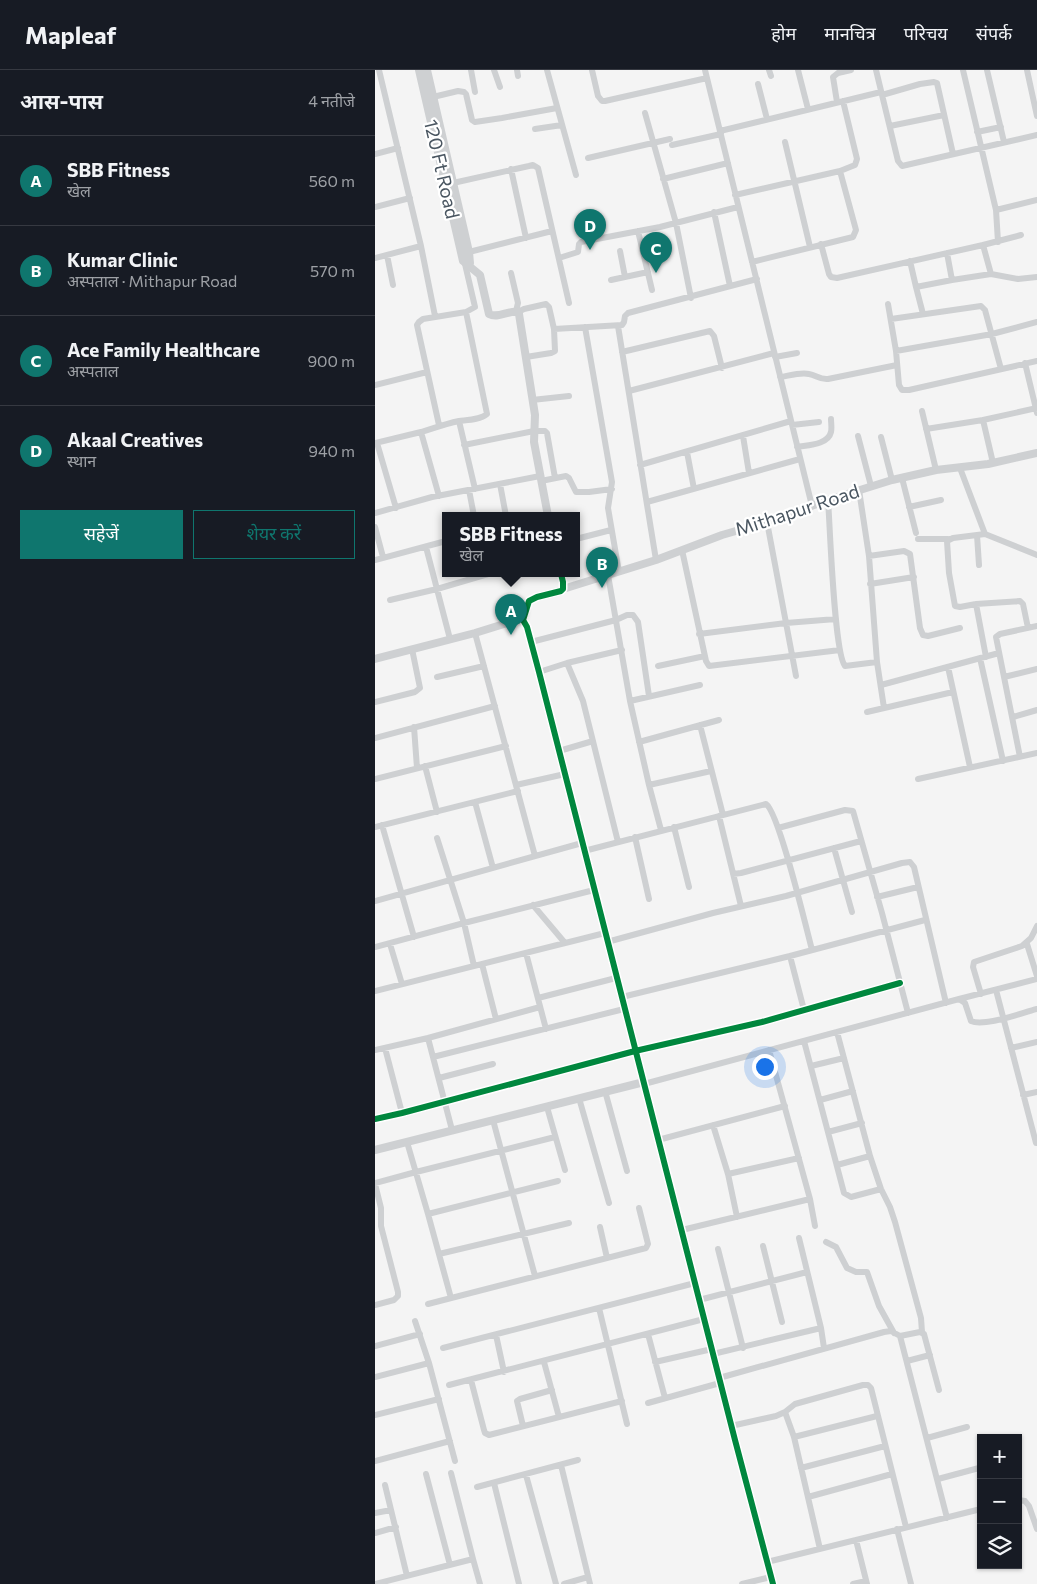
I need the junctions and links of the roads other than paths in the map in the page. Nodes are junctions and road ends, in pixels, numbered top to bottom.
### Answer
1 (379, 70) edge
2 (419, 70) edge
3 (427, 70) edge
4 (471, 70) edge
5 (494, 70) edge
6 (547, 70) edge
7 (592, 70) edge
8 (705, 70) edge
9 (797, 70) edge
10 (851, 70) edge
11 (877, 70) edge
12 (963, 70) edge
13 (987, 70) edge
14 (1027, 70) edge
15 (707, 78) junction
16 (759, 84) dead end
17 (500, 87) dead end
18 (475, 92) dead end
19 (882, 93) junction
20 (433, 97) junction
21 (840, 102) junction
22 (557, 108) junction
23 (808, 109) junction
24 (645, 113) dead end
25 (944, 115) junction
26 (1037, 116) edge
27 (767, 119) junction
28 (562, 124) junction
29 (890, 126) junction
30 (1001, 127) junction
31 (535, 129) dead end
32 (977, 132) junction
33 (720, 133) junction
34 (1037, 135) edge
35 (785, 142) dead end
36 (1004, 142) junction
37 (653, 143) junction
38 (980, 147) junction
39 (398, 148) junction
40 (375, 154) edge
41 (953, 154) junction
42 (588, 158) dead end
43 (728, 163) junction
44 (511, 169) junction
45 (840, 171) junction
46 (576, 175) dead end
47 (663, 179) junction
48 (794, 181) junction
49 (453, 183) junction
50 (735, 195) junction
51 (410, 198) junction
52 (1037, 200) edge
53 (375, 207) edge
54 (738, 207) junction
55 (996, 210) junction
56 (714, 212) junction
57 (675, 223) junction
58 (552, 231) junction
59 (638, 232) junction
60 (1021, 235) dead end
61 (526, 238) junction
62 (998, 242) junction
63 (821, 244) junction
64 (983, 245) junction
65 (421, 246) junction
66 (811, 247) junction
67 (620, 251) dead end
68 (469, 252) junction
69 (947, 253) junction
70 (387, 255) junction
71 (375, 258) edge
72 (559, 258) junction
73 (910, 261) junction
74 (752, 262) junction
75 (467, 265) junction
76 (648, 272) junction
77 (511, 273) dead end
78 (991, 274) junction
79 (625, 277) junction
80 (1037, 277) edge
81 (757, 279) junction
82 (611, 280) dead end
83 (952, 280) junction
84 (393, 284) dead end
85 (730, 286) junction
86 (916, 288) junction
87 (652, 290) dead end
88 (691, 298) junction
89 (569, 303) dead end
90 (887, 304) dead end
91 (466, 312) junction
92 (517, 312) junction
93 (923, 314) junction
94 (435, 316) junction
95 (891, 319) junction
96 (1037, 322) edge
97 (618, 326) junction
98 (585, 328) junction
99 (554, 329) junction
100 (992, 334) junction
101 (896, 351) junction
102 (622, 352) junction
103 (797, 353) dead end
104 (775, 355) junction
105 (526, 356) junction
106 (1037, 360) edge
107 (1025, 363) junction
108 (897, 365) junction
109 (722, 368) junction
110 (1001, 368) junction
111 (427, 372) junction
112 (780, 377) junction
113 (375, 385) edge
114 (629, 391) junction
115 (569, 396) dead end
116 (532, 400) junction
117 (1037, 410) edge
118 (922, 411) dead end
119 (831, 419) dead end
120 (983, 420) junction
121 (459, 421) junction
122 (819, 422) dead end
123 (791, 423) junction
124 (439, 425) junction
125 (926, 429) junction
126 (534, 431) junction
127 (421, 432) junction
128 (743, 436) junction
129 (858, 436) dead end
130 (881, 437) dead end
131 (376, 443) edge
132 (464, 445) junction
133 (797, 446) junction
134 (687, 452) junction
135 (1037, 453) edge
136 (800, 459) junction
137 (993, 463) junction
138 (640, 464) junction
139 (960, 468) junction
140 (936, 470) junction
141 (749, 473) junction
142 (541, 478) junction
143 (555, 478) junction
144 (902, 478) junction
145 (892, 480) junction
146 (500, 484) junction
147 (871, 486) junction
148 (472, 489) junction
149 (611, 489) junction
150 (694, 489) junction
151 (859, 490) junction
152 (439, 496) junction
153 (828, 500) junction
154 (941, 500) dead end
155 (647, 502) junction
156 (812, 506) junction
157 (909, 507) junction
158 (396, 508) junction
159 (474, 512) edge
160 (505, 512) edge
161 (547, 512) edge
162 (375, 513) edge
163 (767, 522) junction
164 (375, 527) edge
165 (611, 530) junction
166 (985, 534) junction
167 (977, 536) junction
168 (580, 538) edge
169 (948, 539) junction
170 (442, 542) edge
171 (426, 546) junction
172 (681, 550) junction
173 (1037, 555) edge
174 (869, 556) junction
175 (383, 558) junction
176 (375, 560) edge
177 (656, 560) junction
178 (979, 565) dead end
179 (619, 572) junction
180 (608, 575) junction
181 (478, 577) edge
182 (562, 577) edge
183 (914, 577) junction
184 (870, 584) junction
185 (437, 589) junction
186 (563, 589) junction
187 (391, 600) dead end
188 (975, 604) junction
189 (836, 619) junction
190 (523, 620) junction
191 (616, 620) junction
192 (786, 623) junction
193 (1037, 626) edge
194 (960, 628) dead end
195 (1028, 628) junction
196 (475, 632) junction
197 (699, 634) junction
198 (450, 639) junction
199 (531, 642) junction
200 (412, 649) junction
201 (622, 650) junction
202 (840, 650) junction
203 (999, 653) junction
204 (705, 656) junction
205 (792, 656) junction
206 (983, 657) junction
207 (375, 659) edge
208 (877, 662) junction
209 (567, 663) junction
210 (484, 666) junction
211 (657, 666) dead end
212 (948, 667) junction
213 (1037, 669) edge
214 (539, 672) junction
215 (796, 676) dead end
216 (437, 677) dead end
217 (1004, 677) junction
218 (700, 685) dead end
219 (881, 685) junction
220 (953, 692) junction
221 (649, 696) junction
222 (630, 701) junction
223 (375, 702) edge
224 (495, 706) junction
225 (884, 708) junction
226 (1037, 710) edge
227 (867, 712) dead end
228 (1013, 717) junction
229 (719, 720) dead end
230 (700, 725) junction
231 (414, 727) junction
232 (375, 738) edge
233 (593, 741) junction
234 (639, 742) junction
235 (506, 746) junction
236 (559, 751) junction
237 (1037, 753) edge
238 (1020, 756) junction
239 (1003, 761) junction
240 (425, 766) junction
241 (970, 767) junction
242 (417, 768) junction
243 (711, 771) junction
244 (565, 774) junction
245 (375, 779) edge
246 (918, 779) dead end
247 (649, 785) junction
248 (517, 788) junction
249 (475, 802) junction
250 (437, 812) junction
251 (721, 816) junction
252 (378, 826) edge
253 (674, 827) junction
254 (778, 828) junction
255 (661, 830) junction
256 (635, 837) junction
257 (437, 838) dead end
258 (861, 841) junction
259 (619, 842) junction
260 (583, 847) junction
261 (834, 848) junction
262 (535, 856) junction
263 (788, 860) junction
264 (493, 868) junction
265 (870, 873) junction
266 (733, 874) junction
267 (450, 880) junction
268 (843, 880) junction
269 (689, 887) dead end
270 (919, 887) junction
271 (594, 890) junction
272 (401, 893) junction
273 (798, 893) junction
274 (877, 897) junction
275 (649, 899) dead end
276 (375, 901) edge
277 (533, 905) junction
278 (741, 906) junction
279 (853, 912) dead end
280 (925, 920) junction
281 (464, 923) junction
282 (1037, 926) edge
283 (886, 930) junction
284 (605, 933) junction
285 (415, 937) junction
286 (607, 942) junction
287 (565, 943) junction
288 (390, 944) junction
289 (1027, 944) junction
290 (375, 947) edge
291 (812, 950) junction
292 (526, 953) junction
293 (790, 956) junction
294 (1034, 958) edge
295 (482, 964) junction
296 (474, 966) junction
297 (617, 978) junction
298 (1037, 978) edge
299 (900, 983) junction
300 (402, 984) junction
301 (996, 990) junction
302 (375, 992) edge
303 (981, 994) junction
304 (538, 998) junction
305 (621, 998) junction
306 (959, 999) junction
307 (946, 1003) junction
308 (541, 1007) junction
309 (624, 1008) junction
310 (1037, 1009) edge
311 (804, 1010) junction
312 (908, 1013) junction
313 (1003, 1018) junction
314 (496, 1019) junction
315 (546, 1029) junction
316 (837, 1032) junction
317 (428, 1038) junction
318 (804, 1040) junction
319 (1037, 1042) edge
320 (385, 1048) junction
321 (1011, 1048) junction
322 (375, 1050) edge
323 (769, 1050) junction
324 (635, 1051) junction
325 (433, 1057) junction
326 (844, 1058) junction
327 (493, 1064) dead end
328 (811, 1066) junction
329 (439, 1078) junction
330 (644, 1083) junction
331 (605, 1091) junction
332 (853, 1091) junction
333 (1037, 1092) edge
334 (1023, 1096) junction
335 (579, 1098) junction
336 (820, 1100) junction
337 (444, 1102) junction
338 (785, 1106) junction
339 (547, 1107) junction
340 (402, 1113) junction
341 (375, 1119) edge
342 (493, 1120) junction
343 (862, 1123) junction
344 (713, 1125) junction
345 (452, 1130) junction
346 (828, 1132) junction
347 (555, 1137) junction
348 (658, 1140) junction
349 (407, 1142) junction
350 (1037, 1143) edge
351 (375, 1150) edge
352 (501, 1150) junction
353 (870, 1156) junction
354 (799, 1158) junction
355 (837, 1165) junction
356 (565, 1170) dead end
357 (416, 1172) junction
358 (627, 1172) dead end
359 (728, 1174) junction
360 (558, 1181) dead end
361 (375, 1184) edge
362 (881, 1189) junction
363 (512, 1192) junction
364 (810, 1199) junction
365 (609, 1203) dead end
366 (639, 1208) dead end
367 (428, 1214) junction
368 (737, 1217) junction
369 (378, 1223) edge
370 (569, 1223) dead end
371 (815, 1226) dead end
372 (600, 1227) dead end
373 (681, 1230) junction
374 (524, 1234) junction
375 (799, 1238) dead end
376 (826, 1242) dead end
377 (763, 1246) dead end
378 (718, 1249) dead end
379 (439, 1254) junction
380 (607, 1258) junction
381 (807, 1272) junction
382 (535, 1276) junction
383 (771, 1281) junction
384 (695, 1283) junction
385 (729, 1292) junction
386 (451, 1298) junction
387 (699, 1300) junction
388 (428, 1304) dead end
389 (375, 1305) edge
390 (599, 1308) junction
391 (704, 1319) junction
392 (415, 1321) dead end
393 (782, 1322) dead end
394 (821, 1328) junction
395 (922, 1332) junction
396 (420, 1334) junction
397 (496, 1334) junction
398 (648, 1334) junction
399 (897, 1334) junction
400 (608, 1345) junction
401 (375, 1346) edge
402 (443, 1348) dead end
403 (743, 1348) junction
404 (824, 1348) junction
405 (713, 1351) junction
406 (930, 1355) junction
407 (907, 1361) junction
408 (544, 1362) junction
409 (655, 1362) junction
410 (429, 1363) junction
411 (504, 1372) junction
412 (375, 1377) edge
413 (471, 1380) junction
414 (720, 1380) junction
415 (449, 1385) dead end
416 (551, 1390) junction
417 (939, 1390) dead end
418 (665, 1398) junction
419 (439, 1399) junction
420 (622, 1401) junction
421 (648, 1403) dead end
422 (785, 1412) junction
423 (375, 1415) edge
424 (877, 1416) junction
425 (559, 1417) junction
426 (627, 1424) dead end
427 (523, 1426) junction
428 (731, 1426) junction
429 (967, 1427) dead end
430 (794, 1437) junction
431 (927, 1438) junction
432 (450, 1441) junction
433 (885, 1446) junction
434 (578, 1460) dead end
435 (375, 1461) edge
436 (455, 1461) dead end
437 (561, 1465) junction
438 (801, 1468) junction
439 (977, 1469) edge
440 (451, 1473) dead end
441 (426, 1474) dead end
442 (892, 1474) junction
443 (526, 1475) junction
444 (937, 1479) junction
445 (494, 1483) junction
446 (385, 1485) dead end
447 (477, 1487) dead end
448 (808, 1497) junction
449 (1022, 1501) edge
450 (391, 1510) junction
451 (977, 1510) edge
452 (375, 1513) edge
453 (947, 1518) junction
454 (395, 1527) junction
455 (906, 1527) junction
456 (897, 1529) junction
457 (1037, 1529) edge
458 (375, 1533) edge
459 (856, 1540) junction
460 (820, 1549) junction
461 (473, 1559) junction
462 (767, 1562) junction
463 (450, 1564) junction
464 (407, 1576) junction
465 (772, 1580) edge
466 (589, 1581) edge
467 (867, 1582) edge
468 (384, 1583) edge
469 (375, 1584) edge
470 (480, 1584) edge
471 (519, 1584) edge
472 (556, 1584) edge
473 (564, 1584) edge
474 (742, 1584) edge
475 (853, 1584) edge
476 (911, 1584) edge

1 - 39 street
2 - 75 street, 120 Ft Road
3 - 20 street
4 - 18 street
5 - 17 street
6 - 22 street
7 - 15 street
8 - 15 street
9 - 23 street
10 - 21 street
11 - 19 street
12 - 32 street
13 - 30 street
14 - 26 street
15 - 33 street
16 - 27 street
19 - 21 street
19 - 25 street
19 - 29 street
20 - 22 street
20 - 49 street
21 - 23 street
21 - 45 street
22 - 28 street
23 - 27 street
24 - 37 street
25 - 29 street
25 - 41 street
27 - 33 street
28 - 31 street
28 - 46 street
29 - 41 street
30 - 32 street
30 - 36 street
32 - 38 street
33 - 37 street
33 - 43 street
34 - 36 street
35 - 48 street
36 - 38 street
37 - 42 street
37 - 47 street
38 - 41 street
38 - 55 street
39 - 40 street
39 - 51 street
43 - 47 street
43 - 50 street
44 - 49 street
44 - 58 street
44 - 61 street
45 - 48 street
45 - 63 street
47 - 57 street
48 - 50 street
48 - 66 street
49 - 68 street
50 - 54 street
51 - 53 street
51 - 65 street
52 - 55 street
54 - 56 street
54 - 74 street
55 - 62 street
56 - 57 street
56 - 85 street
57 - 59 street
57 - 88 street
58 - 61 street
58 - 72 street
59 - 72 street
59 - 76 street
60 - 62 street
61 - 68 street
62 - 64 street
63 - 66 street
63 - 73 street
64 - 69 street
64 - 78 street
65 - 70 street
65 - 94 street
66 - 74 street
67 - 79 street
68 - 75 street
69 - 73 street
69 - 83 street
70 - 71 street
70 - 84 street
72 - 89 street
73 - 86 street
74 - 81 street
75 - 91 street
75 - 92 street, 120 Ft Road
76 - 79 street
76 - 87 street
77 - 92 street
78 - 80 street
78 - 83 street
79 - 82 street
81 - 85 street
81 - 104 street
83 - 86 street
85 - 88 street
86 - 93 street
88 - 97 street
90 - 95 street
91 - 94 street
91 - 121 street
92 - 99 street
92 - 105 street
93 - 95 street
93 - 100 street
94 - 111 street
95 - 101 street
96 - 100 street
97 - 98 street
97 - 102 street
98 - 99 street
98 - 149 street
99 - 105 street
100 - 101 street
100 - 110 street
101 - 108 street
102 - 109 street
102 - 114 street
103 - 104 street
104 - 109 street
104 - 112 street
105 - 116 street
106 - 107 street
107 - 110 street
107 - 117 street
108 - 110 street
108 - 112 street
109 - 114 street
111 - 113 street
111 - 124 street
112 - 123 street
114 - 138 street
115 - 116 street
116 - 126 street
117 - 120 street
118 - 125 street
119 - 133 street
120 - 125 street
120 - 137 street
121 - 124 street
121 - 132 street
122 - 123 street
123 - 128 street
123 - 133 street
124 - 127 street
125 - 140 street
126 - 132 street
126 - 142 street
126 - 143 street
127 - 131 street
127 - 152 street
128 - 134 street
128 - 141 street
129 - 147 street
130 - 145 street
131 - 158 street
132 - 148 street
133 - 136 street
134 - 138 street
134 - 150 street
135 - 137 street, Mithapur Road
136 - 141 street
136 - 156 street
137 - 139 street, Mithapur Road
138 - 155 street
139 - 140 street, Mithapur Road
139 - 166 street
140 - 144 street, Mithapur Road
141 - 150 street
142 - 143 street
142 - 146 street
142 - 161 street
143 - 149 street
144 - 145 street, Mithapur Road
144 - 157 street
145 - 147 street, Mithapur Road
146 - 148 street
146 - 160 street
147 - 151 street, Mithapur Road
148 - 152 street
148 - 159 street
149 - 165 street
150 - 155 street
151 - 153 street, Mithapur Road
151 - 174 street
152 - 158 street
153 - 156 street, Mithapur Road
153 - 189 street
154 - 157 street
155 - 177 street
156 - 163 street, Mithapur Road
157 - 169 street
158 - 162 street
163 - 172 street, Mithapur Road
163 - 192 street
164 - 175 street
165 - 168 street
165 - 179 street
166 - 167 street
166 - 173 street
167 - 169 street
167 - 178 street
169 - 188 street
170 - 171 street
171 - 175 street
171 - 185 street
172 - 177 street, Mithapur Road
172 - 197 street
174 - 183 street
174 - 184 street
175 - 176 street
177 - 179 street, Mithapur Road
179 - 180 street, Mithapur Road
180 - 186 street, Mithapur Road
180 - 191 street
181 - 185 street
182 - 186 street
183 - 184 street
183 - 194 street
184 - 208 street
185 - 187 street
185 - 198 street
186 - 190 street, Mithapur Road
188 - 195 street
188 - 206 street
189 - 192 street
189 - 202 street
190 - 196 street
190 - 199 street
191 - 199 street
191 - 201 street
191 - 221 street
192 - 197 street
192 - 205 street
193 - 195 street
195 - 203 street
196 - 198 street
196 - 210 street
197 - 204 street
198 - 200 street
199 - 214 street
200 - 207 street
200 - 223 street
201 - 209 street
201 - 222 street
202 - 205 street
202 - 208 street
203 - 206 street
203 - 217 street
204 - 205 street
204 - 211 street
205 - 215 street
206 - 212 street
206 - 239 street
208 - 219 street
209 - 214 street
209 - 233 street
210 - 216 street
210 - 224 street
212 - 219 street
212 - 220 street
213 - 217 street
214 - 236 street
217 - 228 street
218 - 221 street
219 - 225 street
220 - 225 street
220 - 241 street
221 - 222 street
222 - 234 street
224 - 231 street
224 - 235 street
225 - 227 street
226 - 228 street
228 - 238 street
229 - 230 street
230 - 234 street
230 - 243 street
231 - 232 street
231 - 242 street
233 - 236 street
233 - 259 street
234 - 247 street
235 - 240 street
235 - 248 street
236 - 244 street
237 - 238 street
238 - 239 street
239 - 241 street
240 - 242 street
240 - 250 street
241 - 246 street
242 - 245 street
243 - 247 street
243 - 251 street
244 - 248 street
244 - 260 street
247 - 255 street
248 - 249 street
248 - 262 street
249 - 250 street
249 - 264 street
250 - 252 street
251 - 253 street
251 - 254 street
251 - 266 street
252 - 272 street
253 - 255 street
253 - 269 street
254 - 258 street
254 - 263 street
255 - 256 street
256 - 259 street
256 - 275 street
257 - 267 street
258 - 261 street
258 - 265 street
259 - 260 street
260 - 262 street
260 - 271 street
261 - 263 street
261 - 268 street
262 - 264 street
263 - 266 street
263 - 273 street
264 - 267 street
265 - 268 street
265 - 270 street
265 - 274 street
266 - 278 street
267 - 272 street
267 - 281 street
268 - 273 street
268 - 279 street
270 - 274 street
270 - 280 street
271 - 277 street
271 - 284 street
272 - 276 street
272 - 285 street
273 - 278 street
273 - 291 street
274 - 283 street
277 - 281 street
277 - 287 street
278 - 286 street
280 - 283 street
280 - 307 street
281 - 285 street
281 - 296 street
282 - 289 street
283 - 291 street
283 - 299 street
284 - 286 street
284 - 287 street
285 - 288 street
286 - 297 street
287 - 292 street
288 - 290 street
288 - 300 street
289 - 294 street
289 - 303 street
291 - 293 street
292 - 295 street
292 - 304 street
293 - 305 street
293 - 311 street
294 - 298 street
295 - 296 street
295 - 314 street
296 - 300 street
297 - 304 street
297 - 305 street
298 - 301 street
299 - 311 street
299 - 312 street
300 - 302 street
301 - 303 street
301 - 313 street
303 - 306 street
304 - 308 street
305 - 309 street
306 - 307 street
306 - 313 street
307 - 312 street
308 - 314 street
308 - 315 street
309 - 315 street
309 - 324 street
310 - 313 street
311 - 324 street
312 - 316 street
313 - 321 street
314 - 317 street
315 - 325 street
316 - 318 street
316 - 326 street
317 - 320 street
317 - 325 street
318 - 323 street
318 - 328 street
319 - 321 street
320 - 322 street
320 - 340 street
321 - 334 street
323 - 330 street
323 - 338 street
324 - 330 street
324 - 337 street
325 - 329 street
326 - 328 street
326 - 332 street
327 - 329 street
328 - 336 street
329 - 337 street
330 - 331 street
330 - 348 street
331 - 335 street
331 - 358 street
332 - 336 street
332 - 343 street
333 - 334 street
334 - 350 street
335 - 339 street
335 - 365 street
336 - 346 street
337 - 340 street
337 - 345 street
338 - 344 street
338 - 354 street
339 - 342 street
339 - 347 street
340 - 341 street
342 - 345 street
342 - 352 street
343 - 346 street
343 - 353 street
344 - 348 street
344 - 359 street
345 - 349 street
346 - 355 street
347 - 352 street
347 - 356 street
348 - 373 street
349 - 351 street
349 - 357 street
352 - 357 street
352 - 363 street
353 - 355 street
353 - 362 street
354 - 359 street
354 - 364 street
355 - 362 street
357 - 361 street
357 - 367 street
359 - 368 street
360 - 363 street
361 - 369 street
362 - 395 street
363 - 367 street
363 - 374 street
364 - 368 street
364 - 371 street
366 - 380 street
367 - 379 street
368 - 373 street
369 - 389 street
370 - 374 street
372 - 380 street
373 - 384 street
374 - 379 street
374 - 382 street
375 - 381 street
376 - 399 street
377 - 383 street
378 - 385 street
379 - 386 street
380 - 382 street
381 - 383 street
381 - 394 street
382 - 386 street
383 - 385 street
383 - 393 street
384 - 387 street
384 - 390 street
385 - 387 street
385 - 403 street
386 - 388 street
387 - 391 street
390 - 397 street
390 - 400 street
391 - 398 street
391 - 405 street
392 - 396 street
394 - 403 street
394 - 404 street
395 - 399 street
395 - 406 street
396 - 401 street
396 - 410 street
397 - 402 street
397 - 411 street
398 - 400 street
398 - 409 street
399 - 404 street
399 - 407 street
400 - 408 street
400 - 420 street
403 - 405 street
404 - 414 street
405 - 409 street
405 - 414 street
406 - 407 street
406 - 417 street
407 - 431 street
408 - 411 street
408 - 416 street
409 - 418 street
410 - 412 street
410 - 419 street
411 - 413 street
413 - 415 street
413 - 427 street
414 - 418 street
414 - 428 street
416 - 425 street
416 - 427 street
418 - 421 street
419 - 423 street
419 - 432 street
420 - 425 street
420 - 426 street
422 - 424 street
422 - 428 street
422 - 430 street
424 - 430 street
424 - 433 street
425 - 427 street
428 - 462 street
429 - 431 street
430 - 438 street
431 - 444 street
432 - 435 street
432 - 436 street
433 - 438 street
433 - 442 street
434 - 437 street
437 - 443 street
437 - 466 street
438 - 448 street
439 - 444 street
440 - 461 street
441 - 463 street
442 - 448 street
442 - 455 street
443 - 445 street
443 - 472 street
444 - 453 street
445 - 447 street
445 - 471 street
446 - 450 street
448 - 460 street
449 - 457 street
450 - 452 street
450 - 454 street
451 - 453 street
453 - 455 street
454 - 458 street
454 - 464 street
455 - 456 street
456 - 459 street
456 - 476 street
459 - 460 street
459 - 467 street
460 - 462 street
461 - 463 street
461 - 470 street
462 - 465 street
463 - 464 street
464 - 468 street
465 - 474 street
466 - 473 street
467 - 475 street
468 - 469 street

